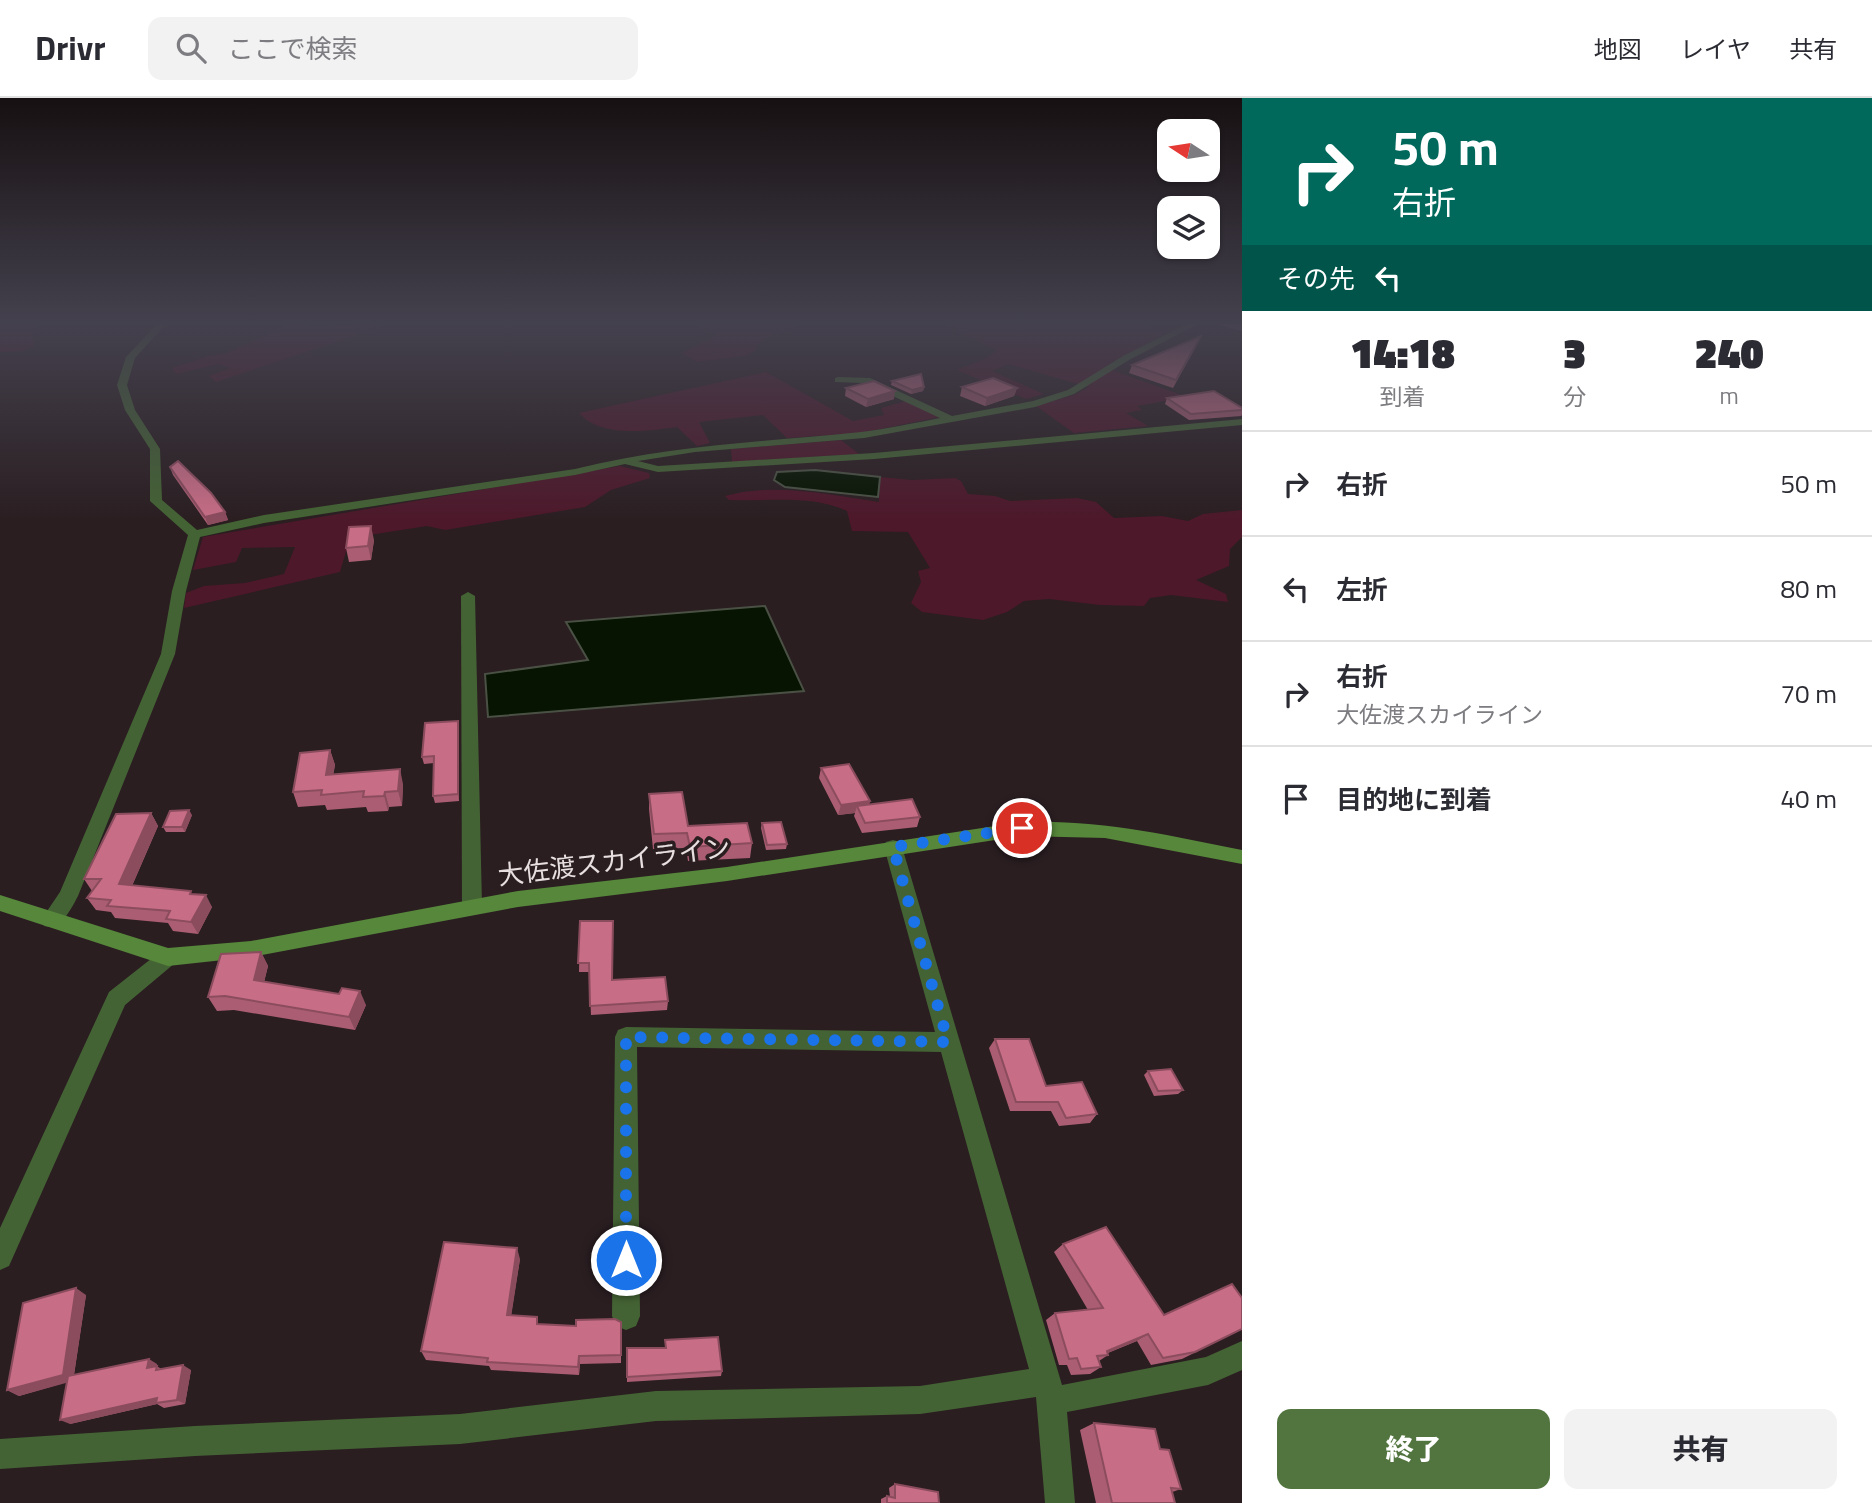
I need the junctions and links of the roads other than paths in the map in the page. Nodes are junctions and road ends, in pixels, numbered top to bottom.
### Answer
1 (123, 390) edge
2 (887, 390) edge
3 (1072, 390) edge
4 (950, 419) junction
5 (1242, 422) edge
6 (620, 461) junction
7 (194, 534) junction
8 (468, 596) dead end
9 (893, 847) junction
10 (1242, 857) edge
11 (0, 903) edge
12 (472, 906) junction
13 (51, 920) junction
14 (168, 957) junction
15 (948, 1042) junction
16 (0, 1257) edge
17 (626, 1316) dead end
18 (1242, 1355) edge
19 (1048, 1391) junction
20 (0, 1454) edge
21 (1060, 1503) edge

1 - 7 street
2 - 4 street
3 - 4 street
4 - 6 street
5 - 6 street
6 - 7 street
7 - 13 street
8 - 12 street
9 - 10 street, 大佐渡スカイライン
9 - 12 street, 大佐渡スカイライン
9 - 15 street
11 - 13 street, 大佐渡スカイライン
12 - 14 street, 大佐渡スカイライン
13 - 14 street, 大佐渡スカイライン
14 - 16 street
15 - 17 street
15 - 19 street
18 - 19 street
19 - 20 street
19 - 21 street

